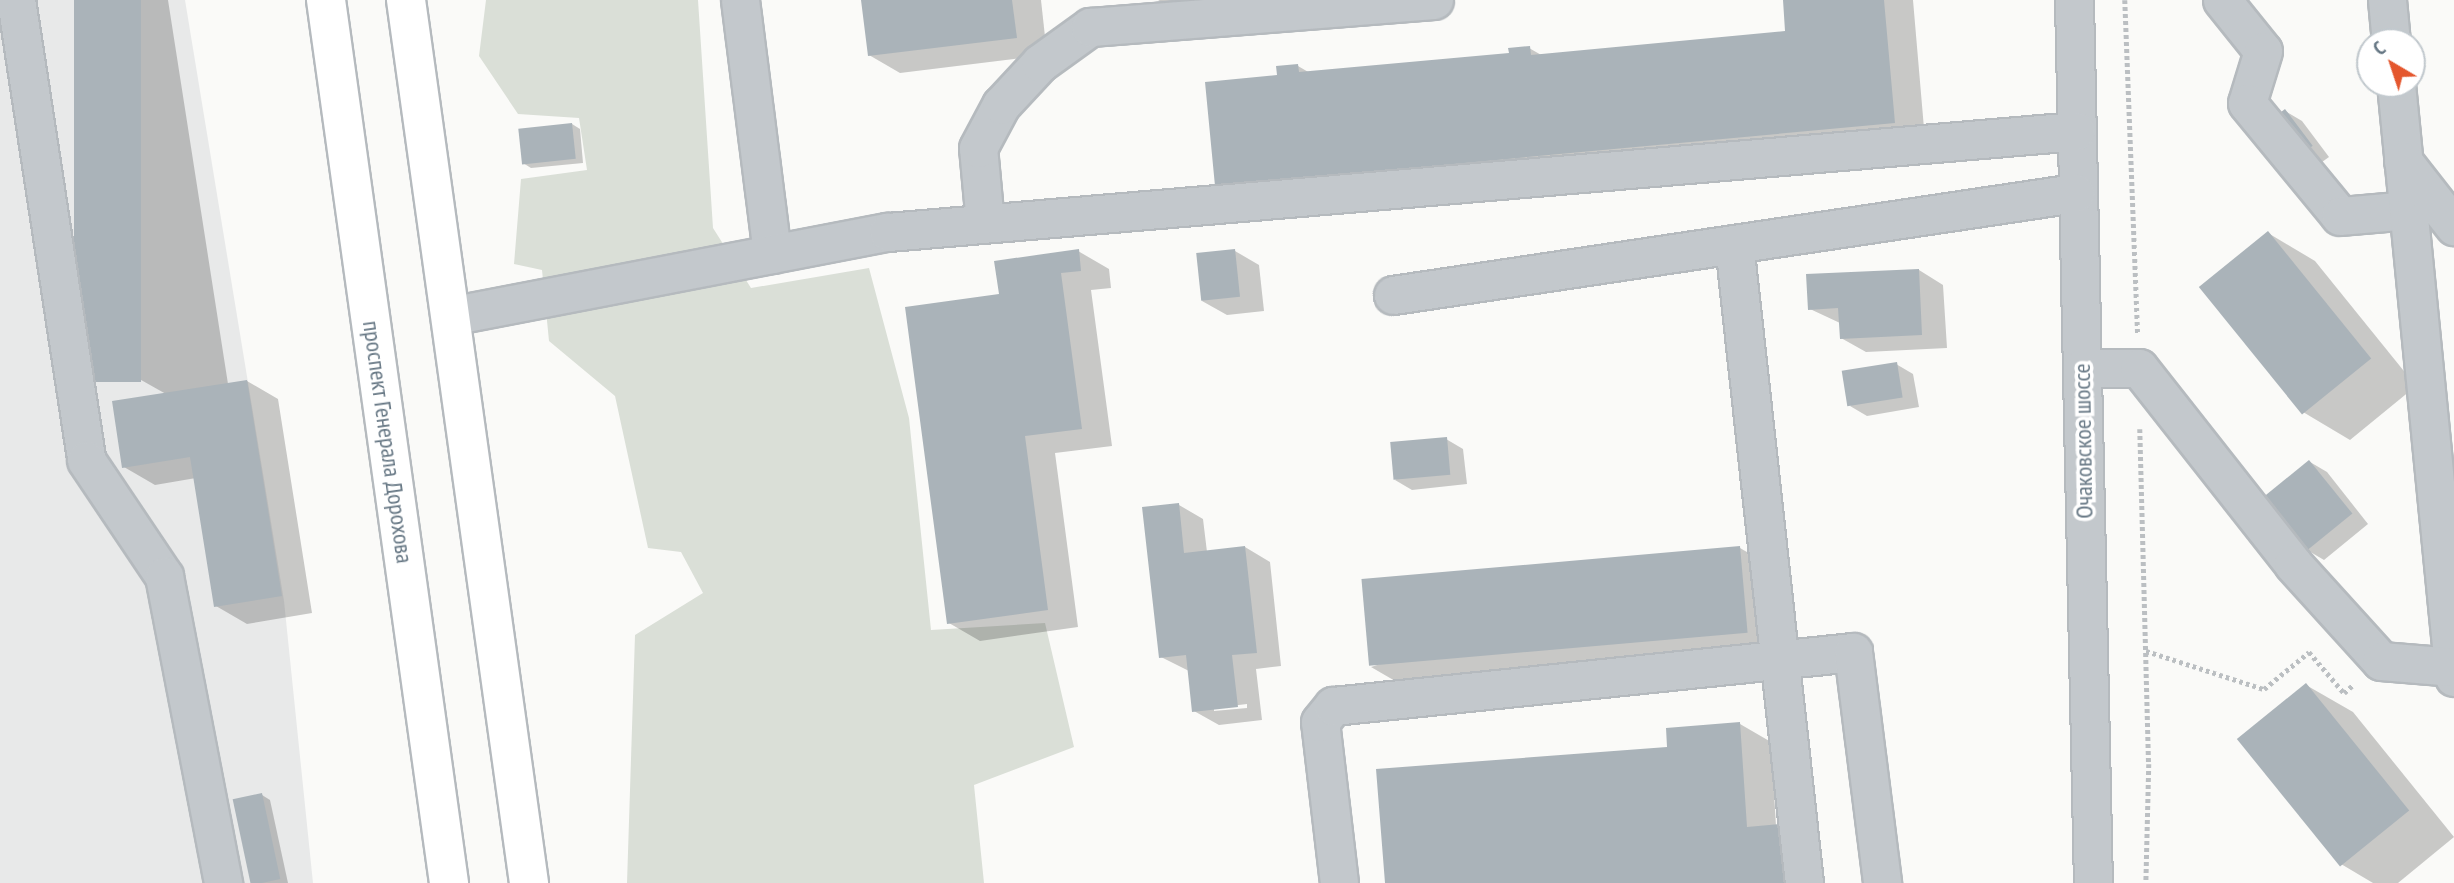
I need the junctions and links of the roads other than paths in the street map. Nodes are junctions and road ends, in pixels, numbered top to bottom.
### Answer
1 (16, 0) edge
2 (326, 0) edge
3 (406, 0) edge
4 (740, 0) edge
5 (1433, 0) edge
6 (2074, 0) edge
7 (2222, 0) edge
8 (2387, 0) edge
9 (2390, 28) edge
10 (2397, 98) edge
11 (2076, 131) junction
12 (2403, 161) junction
13 (2075, 193) junction
14 (2408, 210) junction
15 (985, 223) junction
16 (2454, 226) edge
17 (1734, 244) junction
18 (772, 254) junction
19 (1393, 295) dead end
20 (450, 316) junction
21 (2082, 368) junction
22 (1779, 659) junction
23 (2454, 670) edge
24 (222, 883) edge
25 (449, 883) edge
26 (529, 883) edge
27 (1339, 883) edge
28 (1804, 883) edge
29 (1882, 883) edge
30 (2093, 883) edge

1 - 24 street
2 - 25 main road, проспект Генерала Дорохова
3 - 20 main road
4 - 18 street
5 - 15 street
6 - 11 street, Очаковское шоссе
7 - 14 street
8 - 9 street
10 - 12 street
11 - 13 street, Очаковское шоссе
11 - 15 street
12 - 14 street
12 - 16 street
13 - 17 street
13 - 21 street, Очаковское шоссе
14 - 23 street
15 - 18 street
17 - 19 street
17 - 22 street
18 - 20 street
20 - 26 main road
21 - 23 street
21 - 30 street, Очаковское шоссе
22 - 27 street
22 - 28 street
22 - 29 street

